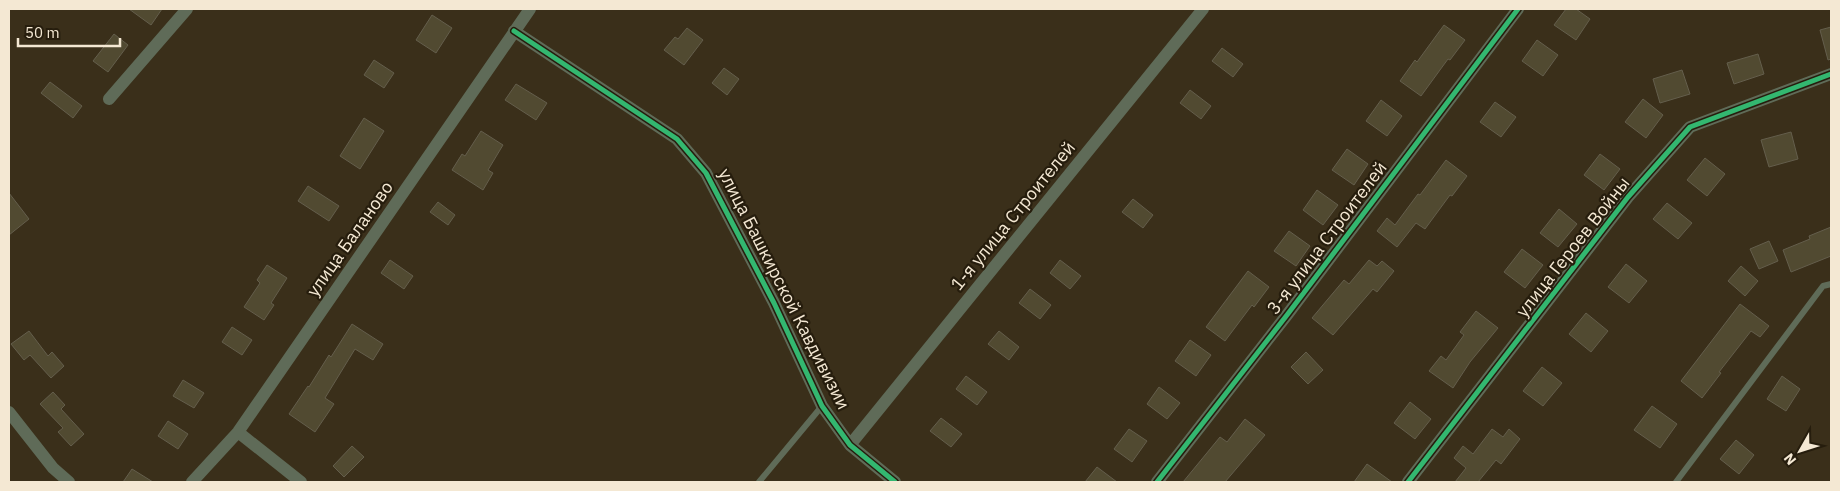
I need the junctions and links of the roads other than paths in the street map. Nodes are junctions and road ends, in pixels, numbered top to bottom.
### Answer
1 (187, 9) edge
2 (530, 9) edge
3 (1203, 9) edge
4 (1518, 9) edge
5 (514, 32) junction
6 (1831, 74) edge
7 (109, 99) dead end
8 (1831, 284) edge
9 (822, 406) junction
10 (9, 412) edge
11 (238, 432) junction
12 (850, 445) junction
13 (69, 482) edge
14 (192, 482) edge
15 (301, 482) edge
16 (759, 482) edge
17 (895, 482) edge
18 (1157, 482) edge
19 (1408, 482) edge
20 (1676, 482) edge

1 - 7 street
2 - 5 street, улица Баланово
3 - 12 street, 1-я улица Строителей
4 - 18 street, 3-я улица Строителей
5 - 9 street, улица Башкирской Кавдивизии
5 - 11 street, улица Баланово
6 - 19 street, улица Героев Войны
8 - 20 lane
9 - 12 street, улица Башкирской Кавдивизии
9 - 16 lane
10 - 13 street
11 - 14 street, улица Баланово
11 - 15 street
12 - 17 street, улица Башкирской Кавдивизии

